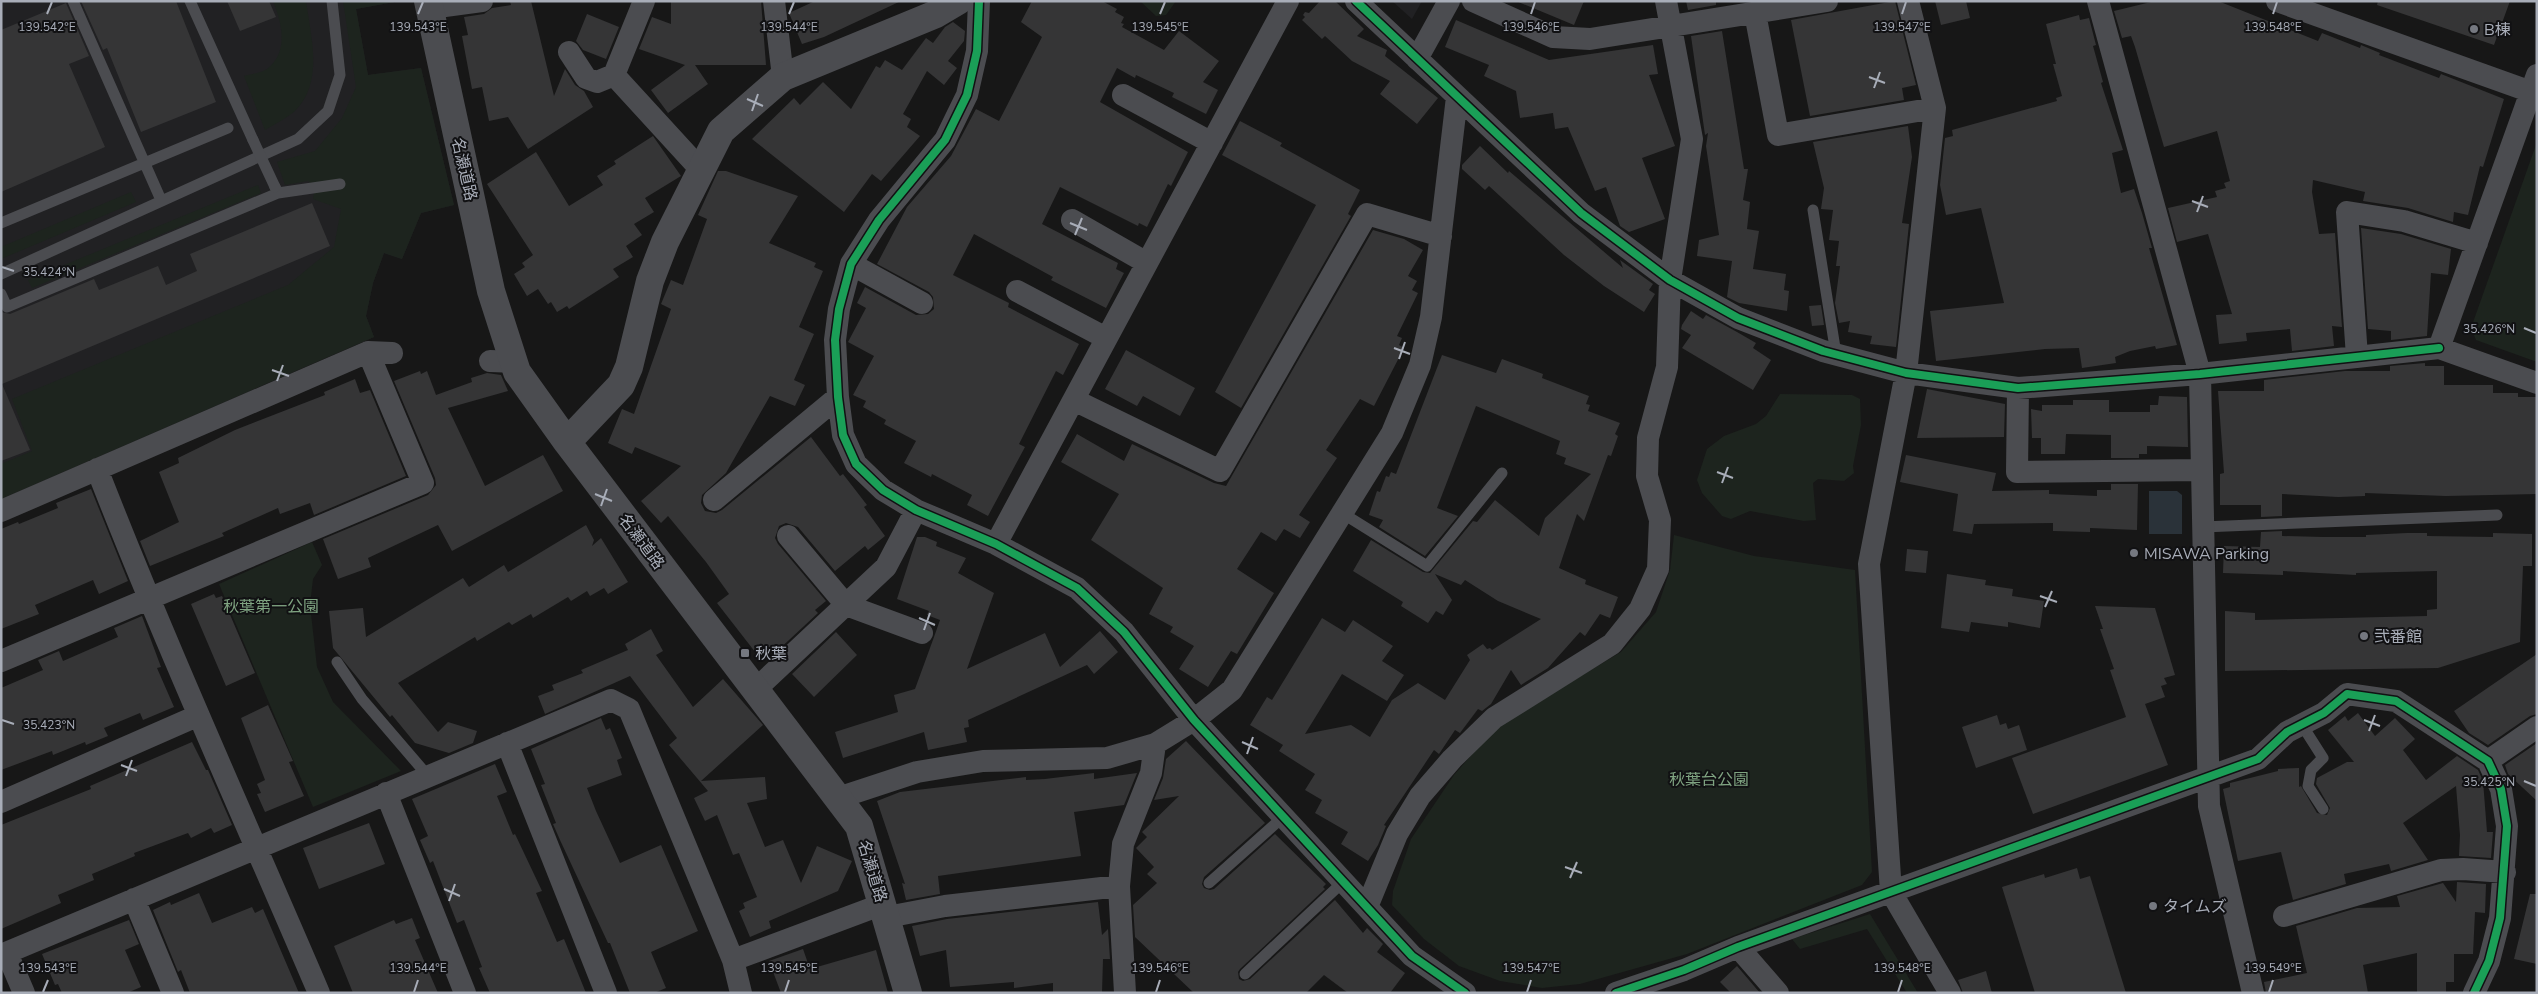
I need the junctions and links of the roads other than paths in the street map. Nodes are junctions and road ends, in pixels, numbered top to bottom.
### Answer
1 (73, 1) edge
2 (190, 1) edge
3 (332, 1) edge
4 (482, 1) edge
5 (644, 1) edge
6 (774, 1) edge
7 (958, 1) edge
8 (980, 1) edge
9 (1288, 1) edge
10 (1356, 1) edge
11 (1448, 1) edge
12 (1473, 1) edge
13 (1666, 1) edge
14 (1827, 1) edge
15 (1908, 1) edge
16 (2098, 1) edge
17 (2277, 1) edge
18 (429, 5) edge
19 (1754, 7) edge
20 (1670, 26) junction
21 (570, 52) dead end
22 (1417, 59) junction
23 (614, 76) junction
24 (783, 77) junction
25 (2535, 87) edge
26 (1123, 95) dead end
27 (1457, 97) junction
28 (1935, 108) junction
29 (228, 128) dead end
30 (1212, 143) junction
31 (145, 163) junction
32 (701, 170) junction
33 (340, 184) dead end
34 (277, 190) junction
35 (161, 200) junction
36 (1813, 210) dead end
37 (1072, 220) dead end
38 (1, 223) edge
39 (1441, 236) junction
40 (2477, 243) junction
41 (1148, 262) junction
42 (852, 264) junction
43 (1, 274) edge
44 (1670, 280) junction
45 (1017, 291) dead end
46 (1, 294) edge
47 (922, 303) dead end
48 (1106, 338) junction
49 (2439, 348) junction
50 (368, 352) junction
51 (392, 353) dead end
52 (1836, 354) junction
53 (2357, 357) junction
54 (1906, 373) junction
55 (2200, 374) junction
56 (2537, 383) edge
57 (2018, 388) junction
58 (838, 397) junction
59 (1074, 400) junction
60 (567, 442) junction
61 (97, 469) junction
62 (2202, 470) junction
63 (1502, 474) dead end
64 (714, 500) dead end
65 (916, 510) junction
66 (1, 511) edge
67 (1342, 514) junction
68 (2497, 515) dead end
69 (2203, 527) junction
70 (788, 536) dead end
71 (996, 544) junction
72 (148, 600) junction
73 (846, 605) junction
74 (922, 633) dead end
75 (1, 660) edge
76 (337, 662) dead end
77 (756, 690) junction
78 (197, 716) junction
79 (1194, 720) junction
80 (2302, 725) junction
81 (2537, 727) edge
82 (507, 743) junction
83 (1155, 744) junction
84 (2488, 761) junction
85 (428, 776) junction
86 (2207, 778) junction
87 (386, 793) junction
88 (838, 798) junction
89 (1, 802) edge
90 (2323, 809) dead end
91 (1283, 817) junction
92 (257, 848) junction
93 (2505, 872) junction
94 (1344, 882) junction
95 (1209, 884) dead end
96 (1119, 886) junction
97 (1891, 892) junction
98 (134, 899) junction
99 (1367, 907) junction
100 (885, 911) junction
101 (2284, 916) dead end
102 (1738, 947) junction
103 (4, 954) edge
104 (733, 960) junction
105 (1245, 974) dead end
106 (24, 993) edge
107 (173, 993) edge
108 (319, 993) edge
109 (465, 993) edge
110 (606, 993) edge
111 (741, 993) edge
112 (908, 993) edge
113 (1126, 993) edge
114 (1465, 993) edge
115 (1616, 993) edge
116 (1778, 993) edge
117 (1950, 993) edge
118 (2253, 993) edge
119 (2474, 993) edge

1 - 31 lane
2 - 34 lane, bridge
3 - 35 lane
4 - 18 street
5 - 23 street
6 - 24 street
7 - 24 street
8 - 42 street
9 - 30 street
10 - 22 street
11 - 22 street
12 - 20 street
13 - 20 street
14 - 19 street
15 - 28 street
16 - 55 street
17 - 25 street
18 - 60 street, 名瀬道路
19 - 20 street
19 - 28 street
20 - 44 street
21 - 23 street
22 - 27 street
23 - 32 street
24 - 32 street
25 - 40 street
26 - 30 street
27 - 39 street
27 - 44 street
28 - 54 street
29 - 31 lane
30 - 41 street
31 - 35 lane
31 - 38 lane
32 - 60 street
33 - 34 lane
34 - 46 lane
35 - 43 lane
36 - 52 lane
37 - 41 street
39 - 59 street
39 - 67 street
40 - 49 street
40 - 53 street
41 - 48 street
42 - 47 street
42 - 58 street
44 - 52 street
44 - 99 street
45 - 48 street
48 - 59 street
49 - 53 street
49 - 56 street
50 - 51 street
50 - 61 street
50 - 72 street
52 - 54 street
53 - 55 street
54 - 57 street
54 - 97 street
55 - 57 street
55 - 62 street
57 - 62 street
58 - 64 street
58 - 65 street
59 - 71 street
60 - 77 street, 名瀬道路
61 - 66 street
61 - 72 street
62 - 69 street
63 - 67 lane
65 - 71 street
65 - 73 street
67 - 79 street
68 - 69 lane
69 - 86 street
70 - 73 street
71 - 79 street
72 - 75 street
72 - 78 street
73 - 74 street
73 - 77 street
76 - 85 lane
77 - 88 street, 名瀬道路
78 - 89 street
78 - 92 street
79 - 83 street
79 - 91 street
80 - 84 street
80 - 86 street
80 - 90 lane
81 - 84 street
82 - 85 street
82 - 104 street
82 - 110 street
83 - 88 street
83 - 96 street
84 - 93 street
85 - 87 street
86 - 97 street
86 - 118 street
87 - 92 street
87 - 109 street
88 - 100 street, 名瀬道路
91 - 94 street
91 - 95 lane
92 - 98 street
92 - 108 street
93 - 101 street
93 - 119 street
94 - 99 street
94 - 105 lane
96 - 100 street
96 - 113 street
97 - 102 street
97 - 117 street
98 - 103 street
98 - 107 street
99 - 114 street
100 - 104 street
100 - 112 street, 名瀬道路
102 - 115 street
102 - 116 street
103 - 106 street
104 - 111 street

